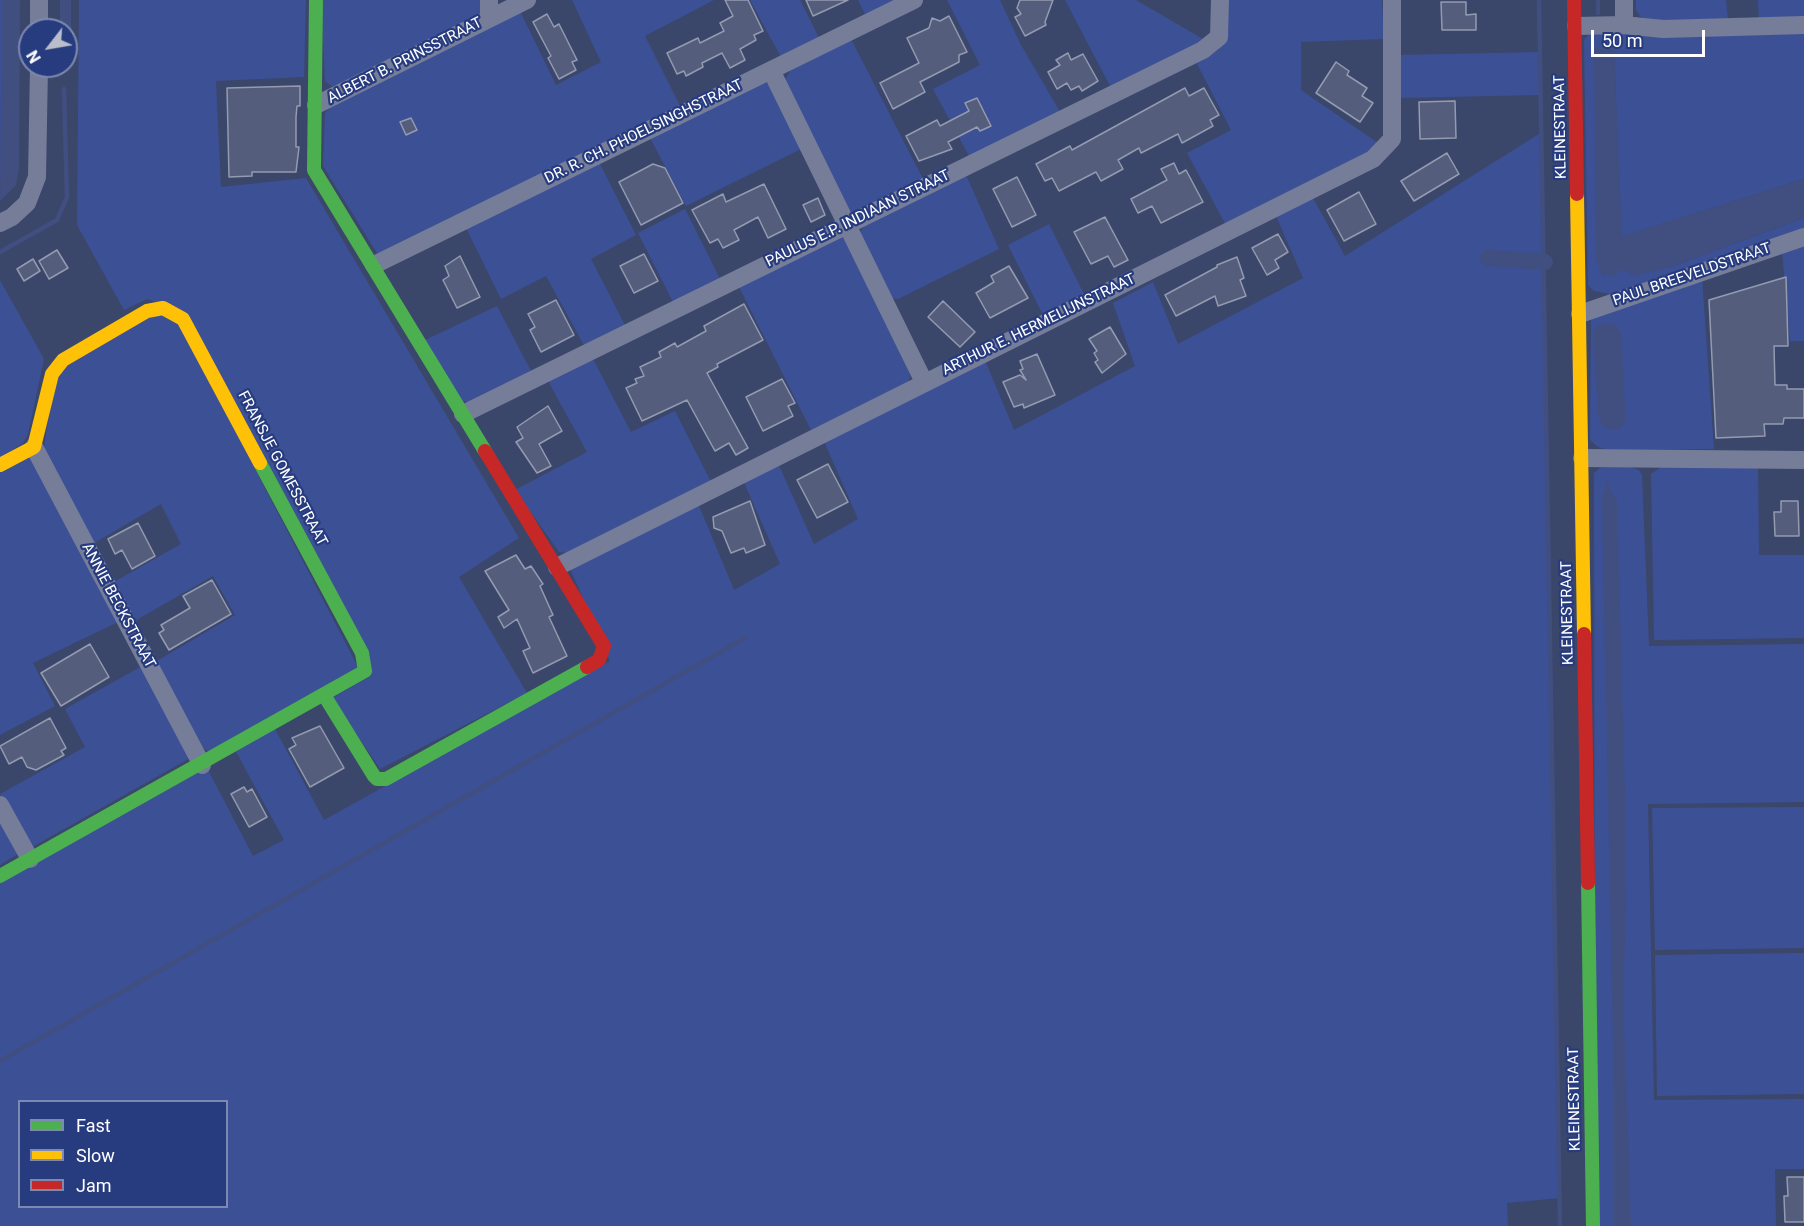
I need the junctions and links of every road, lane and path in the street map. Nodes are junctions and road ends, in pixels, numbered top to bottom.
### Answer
1 (39, 0) edge
2 (316, 0) edge
3 (489, 0) edge
4 (527, 0) edge
5 (914, 0) edge
6 (1220, 0) edge
7 (1392, 0) edge
8 (1574, 0) edge
9 (1624, 0) edge
10 (39, 18) edge
11 (489, 18) junction
12 (1624, 25) junction
13 (1804, 25) edge
14 (1576, 26) junction
15 (771, 70) junction
16 (39, 78) edge
17 (316, 105) junction
18 (0, 223) edge
19 (847, 224) junction
20 (1804, 237) edge
21 (374, 265) junction
22 (1580, 314) junction
23 (924, 382) junction
24 (462, 414) junction
25 (34, 447) junction
26 (1582, 458) junction
27 (1804, 460) edge
28 (0, 465) edge
29 (557, 567) junction
30 (324, 694) junction
31 (202, 765) junction
32 (0, 805) edge
33 (30, 859) junction
34 (0, 876) edge
35 (1593, 1226) edge

1 - 10 street
2 - 17 street
3 - 11 street
4 - 11 street, ALBERT B. PRINSSTRAAT
5 - 15 street, DR. R. CH. PHOELSINGHSTRAAT
6 - 19 street, PAULUS E.P. INDIAAN STRAAT
7 - 23 street, ARTHUR E. HERMELIJNSTRAAT
8 - 14 street, KLEINESTRAAT
9 - 12 street
11 - 17 street, ALBERT B. PRINSSTRAAT
12 - 13 street
12 - 14 street
14 - 22 street, KLEINESTRAAT
15 - 19 street
15 - 21 street, DR. R. CH. PHOELSINGHSTRAAT
16 - 18 street
17 - 21 street
19 - 23 street
19 - 24 street, PAULUS E.P. INDIAAN STRAAT
20 - 22 street, PAUL BREEVELDSTRAAT
21 - 24 street
22 - 26 street, KLEINESTRAAT
23 - 29 street, ARTHUR E. HERMELIJNSTRAAT
24 - 29 street
25 - 28 street
25 - 30 street, FRANSJE GOMESSTRAAT
25 - 31 street, ANNIE BECKSTRAAT
26 - 27 street
26 - 35 street, KLEINESTRAAT
29 - 30 street
30 - 31 street
31 - 33 street
32 - 33 street
33 - 34 street

